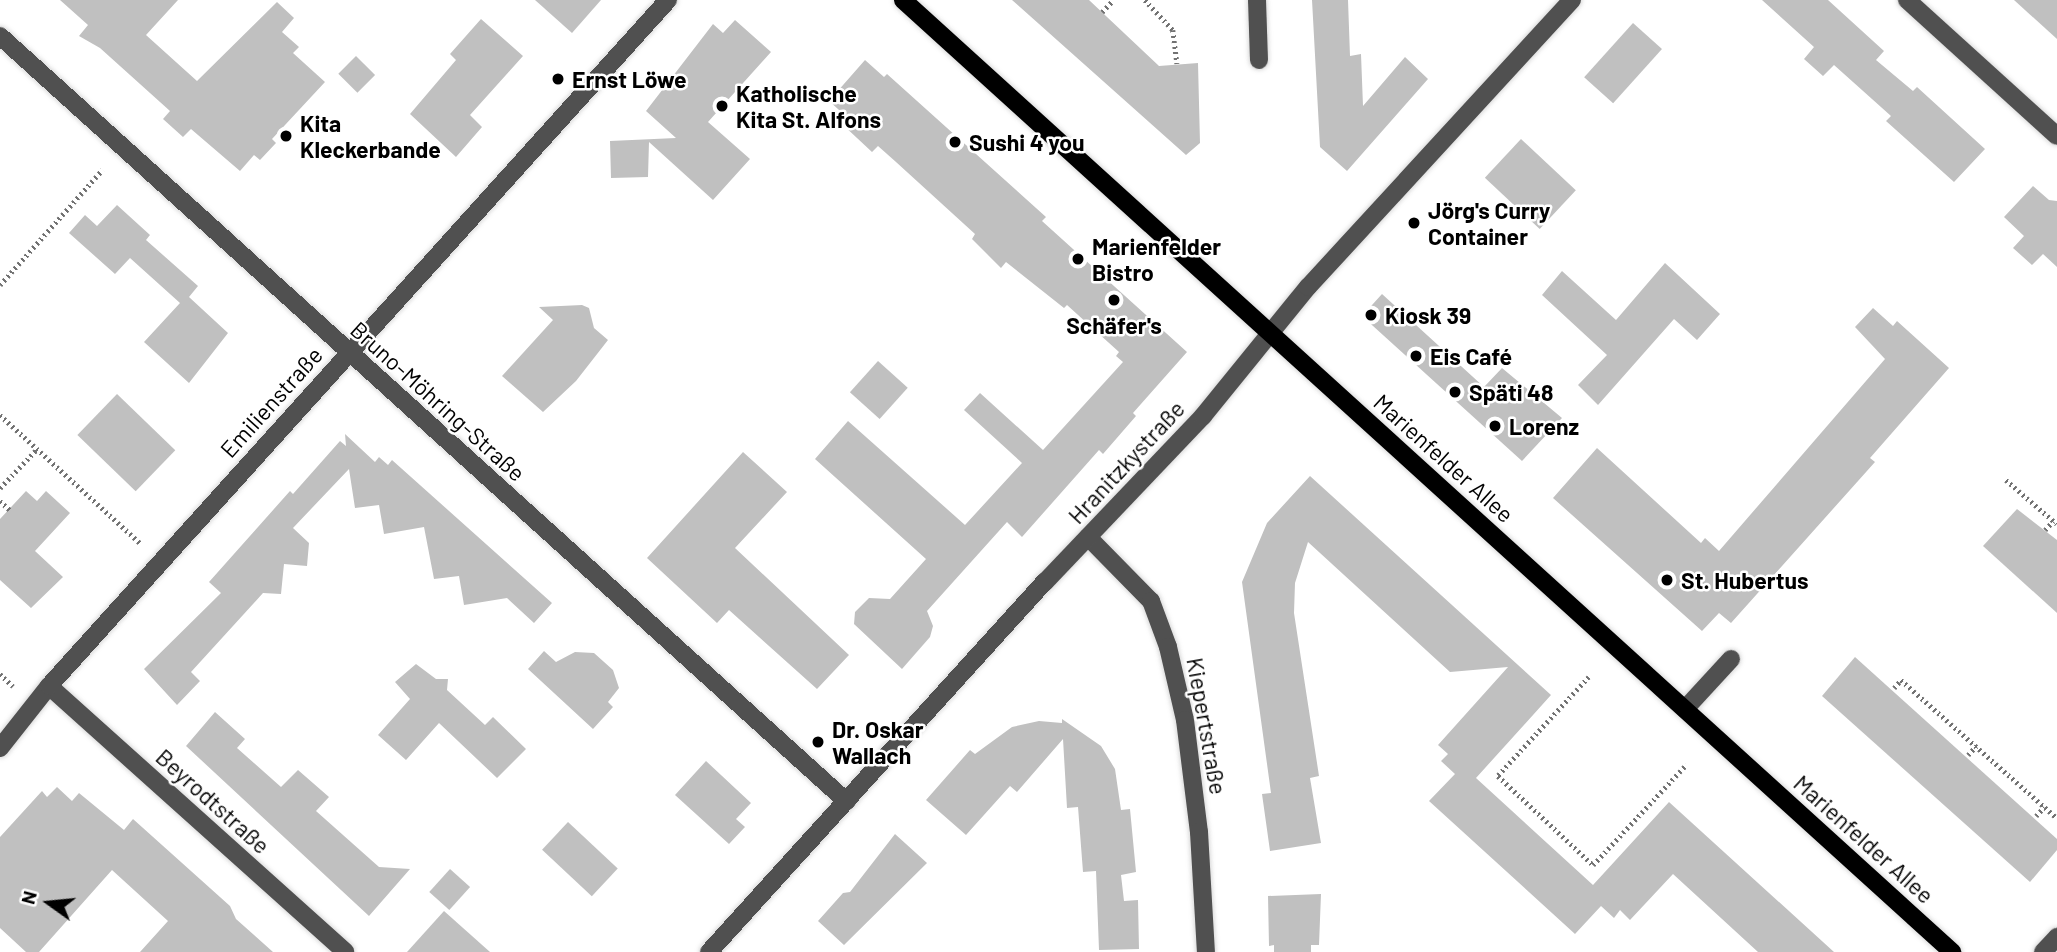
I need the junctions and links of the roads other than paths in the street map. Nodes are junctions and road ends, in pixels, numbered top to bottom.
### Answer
1 (668, 0) edge
2 (903, 0) edge
3 (1257, 0) edge
4 (1572, 0) edge
5 (1907, 0) edge
6 (0, 36) edge
7 (1259, 60) dead end
8 (2057, 136) edge
9 (1272, 334) junction
10 (349, 353) junction
11 (1088, 537) junction
12 (1731, 659) dead end
13 (49, 686) junction
14 (1685, 709) junction
15 (0, 748) edge
16 (846, 801) junction
17 (2057, 937) edge
18 (345, 952) edge
19 (709, 952) edge
20 (1206, 952) edge
21 (1952, 952) edge
22 (2043, 952) edge

1 - 10 street, Emilienstraße
2 - 9 main road, Marienfelder Allee
3 - 7 street
4 - 9 street, Hranitzkystraße
5 - 8 street
6 - 10 street, Bruno-Möhring-Straße
9 - 11 street, Hranitzkystraße
9 - 14 main road, Marienfelder Allee
10 - 13 street, Emilienstraße
10 - 16 street, Bruno-Möhring-Straße
11 - 16 street, Hranitzkystraße
11 - 20 street, Kiepertstraße
12 - 14 street
13 - 15 street, Emilienstraße
13 - 18 street, Beyrodtstraße
14 - 21 main road, Marienfelder Allee
16 - 19 street, Hranitzkystraße
17 - 22 street

